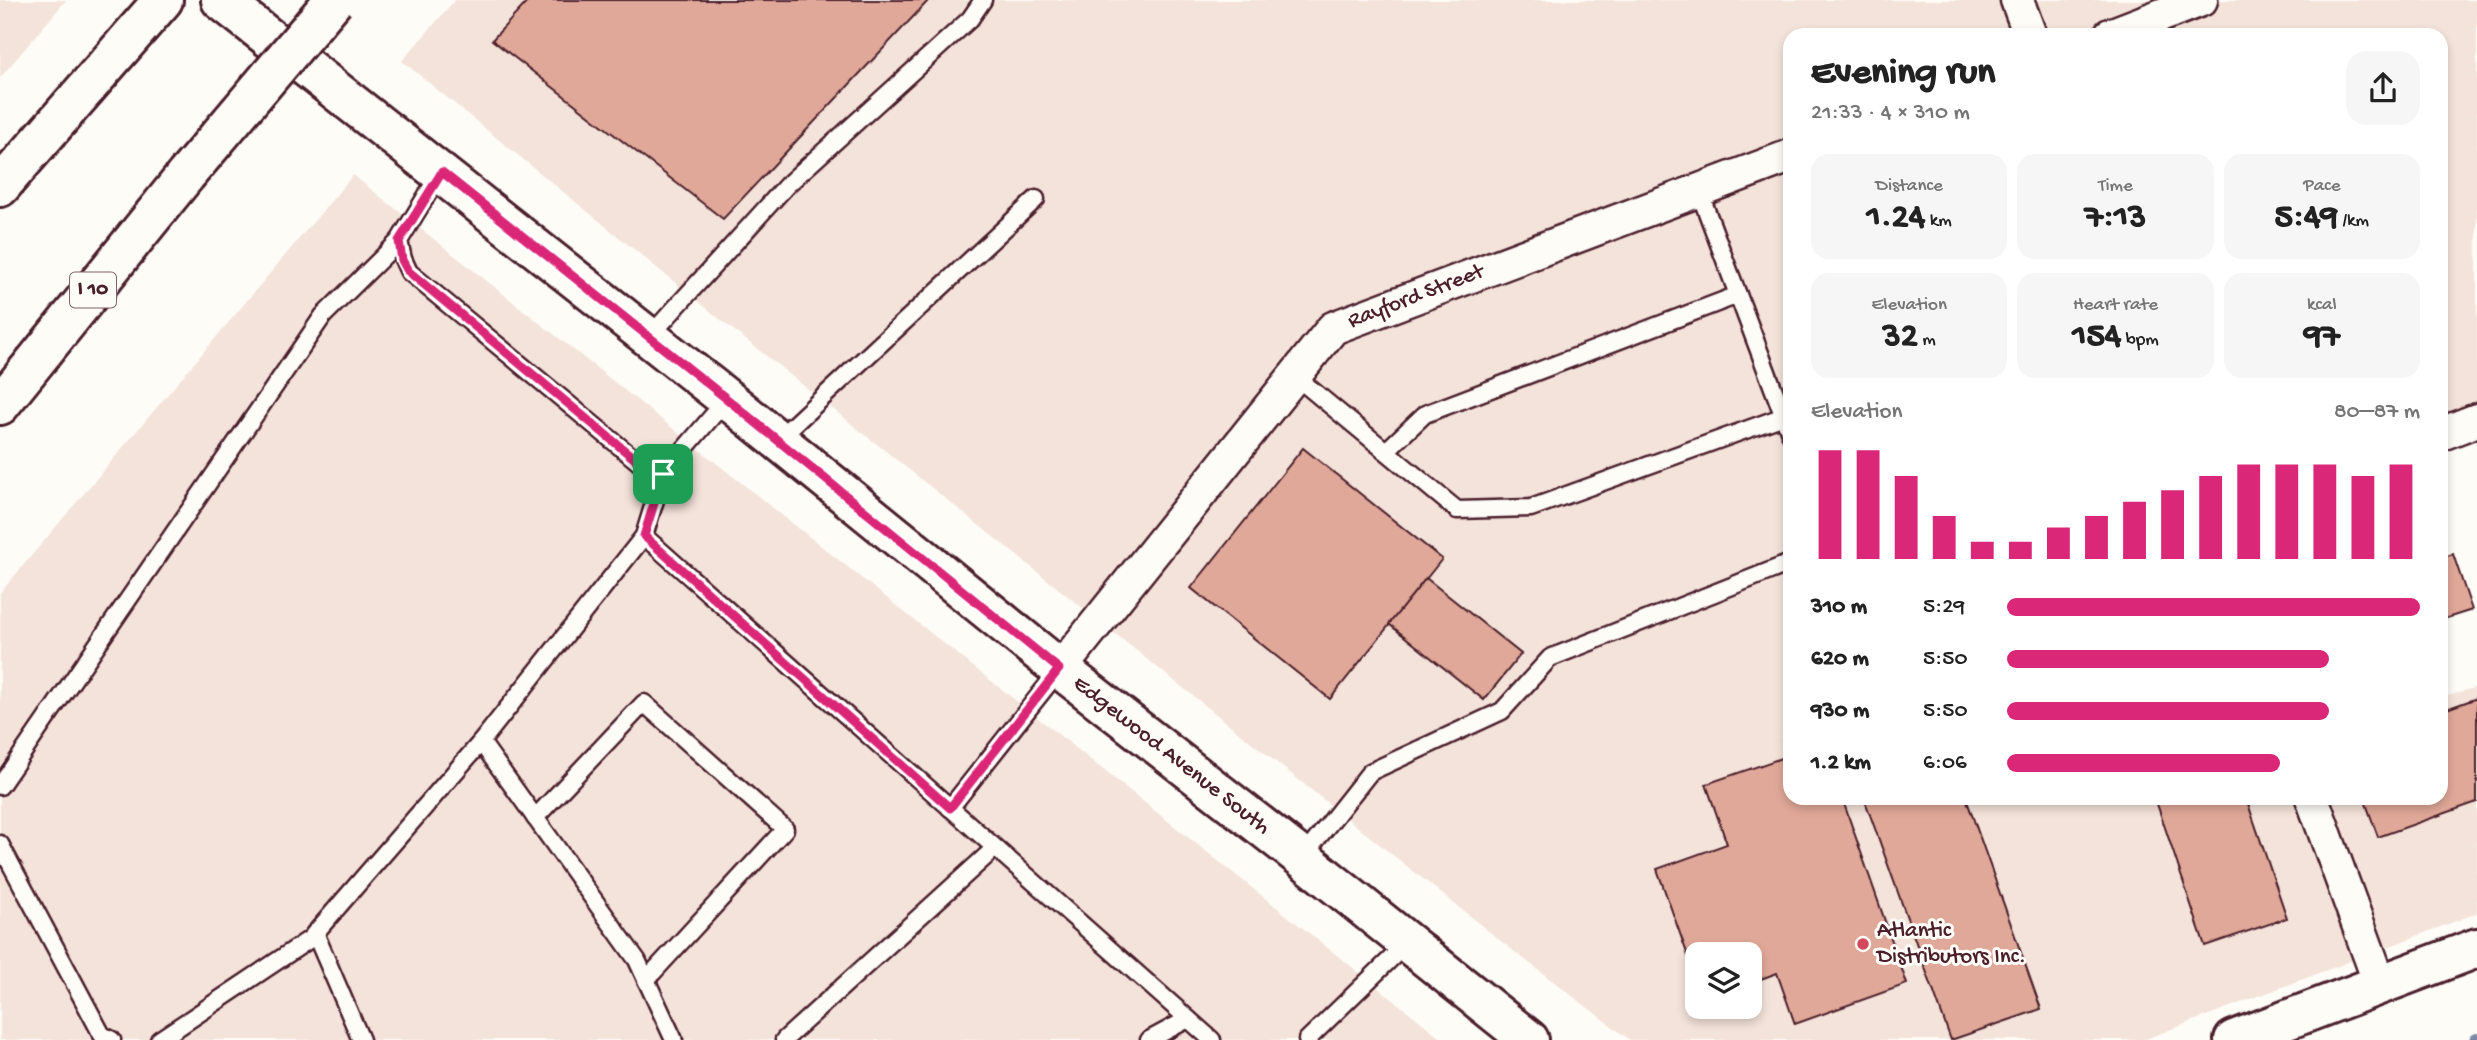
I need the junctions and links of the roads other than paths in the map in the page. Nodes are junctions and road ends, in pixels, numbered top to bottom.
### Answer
1 (163, 0) edge
2 (221, 0) edge
3 (334, 0) edge
4 (983, 0) edge
5 (2017, 0) edge
6 (2201, 0) edge
7 (2027, 28) edge
8 (2128, 28) edge
9 (1783, 159) edge
10 (442, 172) junction
11 (0, 187) edge
12 (1699, 191) junction
13 (1037, 199) dead end
14 (399, 241) junction
15 (1738, 295) junction
16 (649, 337) junction
17 (1294, 376) junction
18 (727, 399) junction
19 (0, 405) edge
20 (1783, 413) edge
21 (1783, 416) edge
22 (2477, 420) edge
23 (2448, 431) edge
24 (777, 440) junction
25 (1385, 451) junction
26 (663, 474) junction
27 (644, 536) junction
28 (1783, 566) edge
29 (1059, 669) junction
30 (481, 742) junction
31 (0, 786) edge
32 (2315, 805) edge
33 (950, 808) junction
34 (535, 818) junction
35 (0, 844) edge
36 (995, 848) junction
37 (1302, 858) junction
38 (315, 933) junction
39 (1407, 943) junction
40 (2477, 948) edge
41 (646, 980) junction
42 (2380, 984) junction
43 (1188, 1019) junction
44 (112, 1040) edge
45 (159, 1040) edge
46 (361, 1040) edge
47 (674, 1040) edge
48 (784, 1040) edge
49 (1149, 1040) edge
50 (1212, 1040) edge
51 (1307, 1040) edge
52 (1529, 1040) edge
53 (2234, 1040) edge

1 - 11 main road
2 - 10 main road, Edgewood Avenue South
3 - 19 main road, I 10, bridge
4 - 16 lane
5 - 7 street
6 - 8 street
9 - 12 street, Rayford Street
10 - 14 lane
10 - 16 main road, Edgewood Avenue South
12 - 15 lane
12 - 17 street, Rayford Street
13 - 24 lane
14 - 26 lane
14 - 31 lane
15 - 20 lane
15 - 25 lane
16 - 18 main road, Edgewood Avenue South
17 - 25 lane
17 - 29 street, Rayford Street
18 - 24 main road, Edgewood Avenue South
18 - 26 lane
21 - 25 lane
22 - 23 street
24 - 29 main road, Edgewood Avenue South
26 - 27 lane
27 - 30 lane
27 - 33 lane
28 - 37 lane
29 - 33 lane
29 - 37 main road, Edgewood Avenue South
30 - 34 lane
30 - 38 lane
32 - 42 street
33 - 36 lane
34 - 41 lane
34 - 41 lane
35 - 44 lane
36 - 43 lane
36 - 48 lane
37 - 39 main road, Edgewood Avenue South
38 - 45 lane
38 - 46 lane
39 - 51 lane
39 - 52 main road, Edgewood Avenue South
40 - 42 main road
41 - 47 lane
42 - 53 main road
43 - 49 lane
43 - 50 lane

